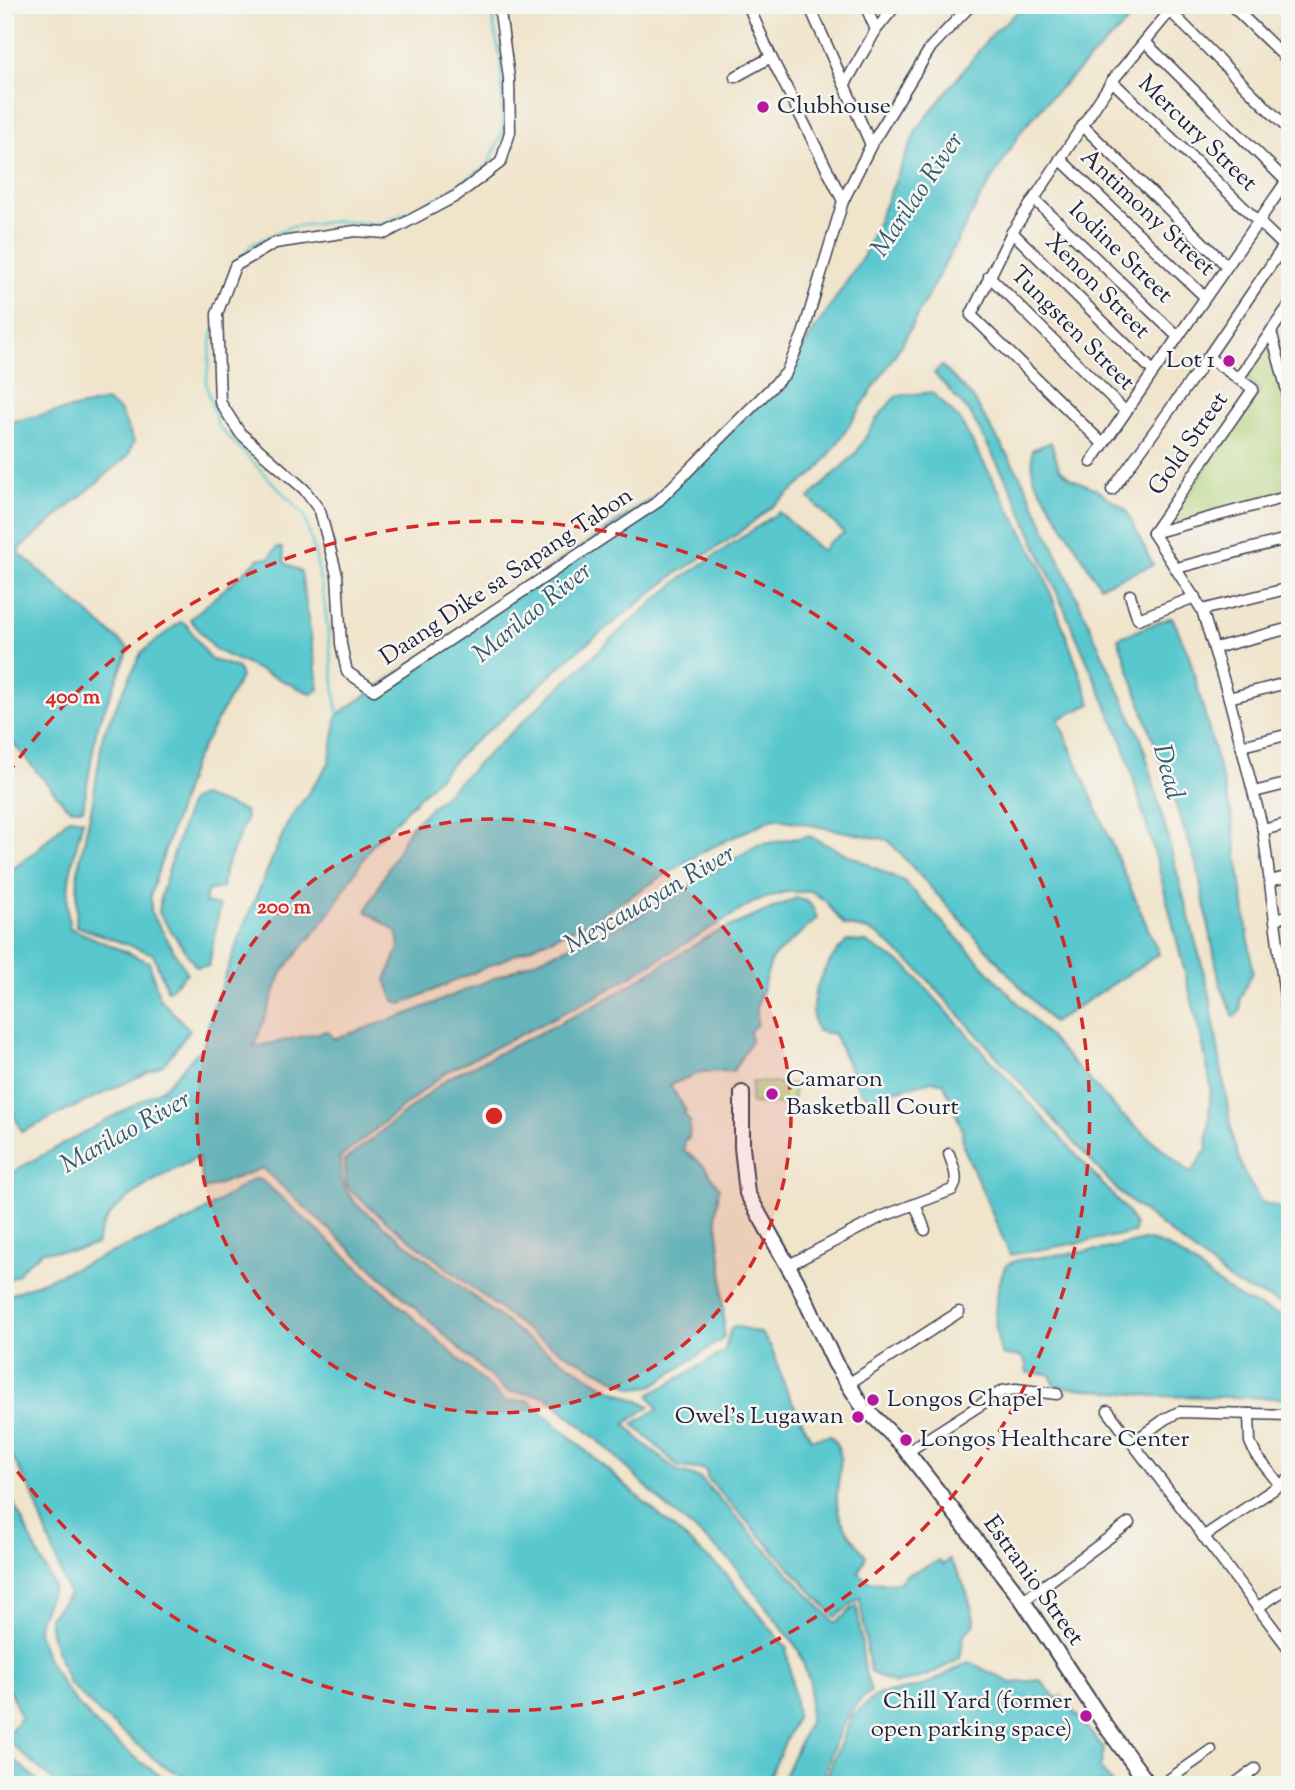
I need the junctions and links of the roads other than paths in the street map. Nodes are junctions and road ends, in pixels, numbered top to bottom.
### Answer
1 (499, 5) edge
2 (748, 5) edge
3 (809, 5) edge
4 (865, 5) edge
5 (896, 5) edge
6 (971, 5) edge
7 (1231, 5) edge
8 (1172, 8) edge
9 (876, 30) junction
10 (1145, 42) junction
11 (771, 57) junction
12 (1290, 62) edge
13 (734, 77) dead end
14 (1112, 81) junction
15 (845, 84) junction
16 (1083, 126) junction
17 (1290, 131) edge
18 (871, 145) junction
19 (1060, 159) junction
20 (1288, 178) edge
21 (1034, 199) junction
22 (843, 201) junction
23 (1258, 222) junction
24 (1012, 232) junction
25 (1287, 242) edge
26 (1227, 266) junction
27 (989, 276) junction
28 (1205, 297) junction
29 (1290, 304) edge
30 (1271, 331) junction
31 (1178, 337) junction
32 (1208, 357) junction
33 (1153, 371) junction
34 (1238, 380) junction
35 (1290, 401) edge
36 (1125, 411) junction
37 (1103, 444) junction
38 (1091, 462) dead end
39 (1111, 490) dead end
40 (1290, 496) edge
41 (1153, 533) junction
42 (1290, 538) edge
43 (1177, 568) junction
44 (1290, 588) edge
45 (1130, 595) dead end
46 (1195, 597) junction
47 (1202, 610) junction
48 (1290, 628) edge
49 (1215, 648) junction
50 (1290, 682) edge
51 (1229, 698) junction
52 (1290, 734) edge
53 (1242, 746) junction
54 (1290, 783) edge
55 (1254, 792) junction
56 (1290, 823) edge
57 (1263, 830) junction
58 (1290, 876) edge
59 (1270, 881) junction
60 (1290, 915) edge
61 (1276, 919) junction
62 (1286, 967) edge
63 (1288, 1006) edge
64 (1290, 1035) edge
65 (742, 1093) dead end
66 (949, 1154) dead end
67 (915, 1204) junction
68 (925, 1230) dead end
69 (787, 1266) junction
70 (959, 1312) dead end
71 (848, 1384) junction
72 (1057, 1394) dead end
73 (1108, 1411) dead end
74 (1249, 1413) junction
75 (1290, 1415) edge
76 (1132, 1443) junction
77 (907, 1452) junction
78 (1290, 1479) edge
79 (1280, 1485) junction
80 (1129, 1523) dead end
81 (1203, 1537) junction
82 (1290, 1586) edge
83 (1023, 1601) junction
84 (1257, 1608) junction
85 (1290, 1650) edge
86 (1211, 1750) dead end
87 (1255, 1769) dead end
88 (1149, 1785) edge
89 (1161, 1785) edge
90 (1233, 1785) edge

1 - 22 street, Daang Dike sa Sapang Tabon
2 - 11 street
3 - 15 street
4 - 9 street
5 - 9 street
6 - 18 street
7 - 12 street
8 - 10 street
8 - 17 street
9 - 15 street
10 - 14 street
10 - 20 street
11 - 13 street
11 - 22 street
14 - 16 street
14 - 23 street, Mercury Street
15 - 18 street
16 - 19 street
16 - 26 street
18 - 22 street
19 - 21 street
19 - 28 street, Antimony Street
20 - 23 street
21 - 24 street
21 - 31 street, Iodine Street
23 - 25 street, Mercury Street
23 - 26 street
24 - 27 street
24 - 33 street, Xenon Street
25 - 32 street, Gold Street
26 - 28 street
27 - 36 street, Tungsten Street
27 - 37 street
28 - 31 street
29 - 30 street
30 - 34 street
30 - 35 street
31 - 33 street
32 - 34 street, Gold Street
32 - 39 street, Gold Street
33 - 36 street
34 - 41 street, Gold Street
36 - 37 street
37 - 38 street
40 - 41 street
41 - 43 street
42 - 43 street
43 - 46 street
44 - 47 street
45 - 46 street
46 - 47 street
47 - 49 street
48 - 49 street
49 - 51 street
50 - 51 street
51 - 53 street
52 - 53 street
53 - 55 street
54 - 55 street
55 - 57 street
56 - 57 street
57 - 59 street
58 - 59 street
59 - 61 street
60 - 61 street
61 - 62 street
62 - 63 street
63 - 64 street
65 - 69 street, Estranio Street
66 - 67 street
67 - 68 street
67 - 69 street
69 - 71 street, Estranio Street
70 - 71 street
71 - 77 street, Estranio Street
72 - 77 street
73 - 76 street
74 - 75 street
74 - 76 street
74 - 79 street
76 - 81 street
77 - 83 street, Estranio Street
78 - 79 street
79 - 81 street
80 - 83 street
81 - 84 street
82 - 84 street
83 - 88 street, Estranio Street
84 - 85 street
86 - 89 street
87 - 90 street

